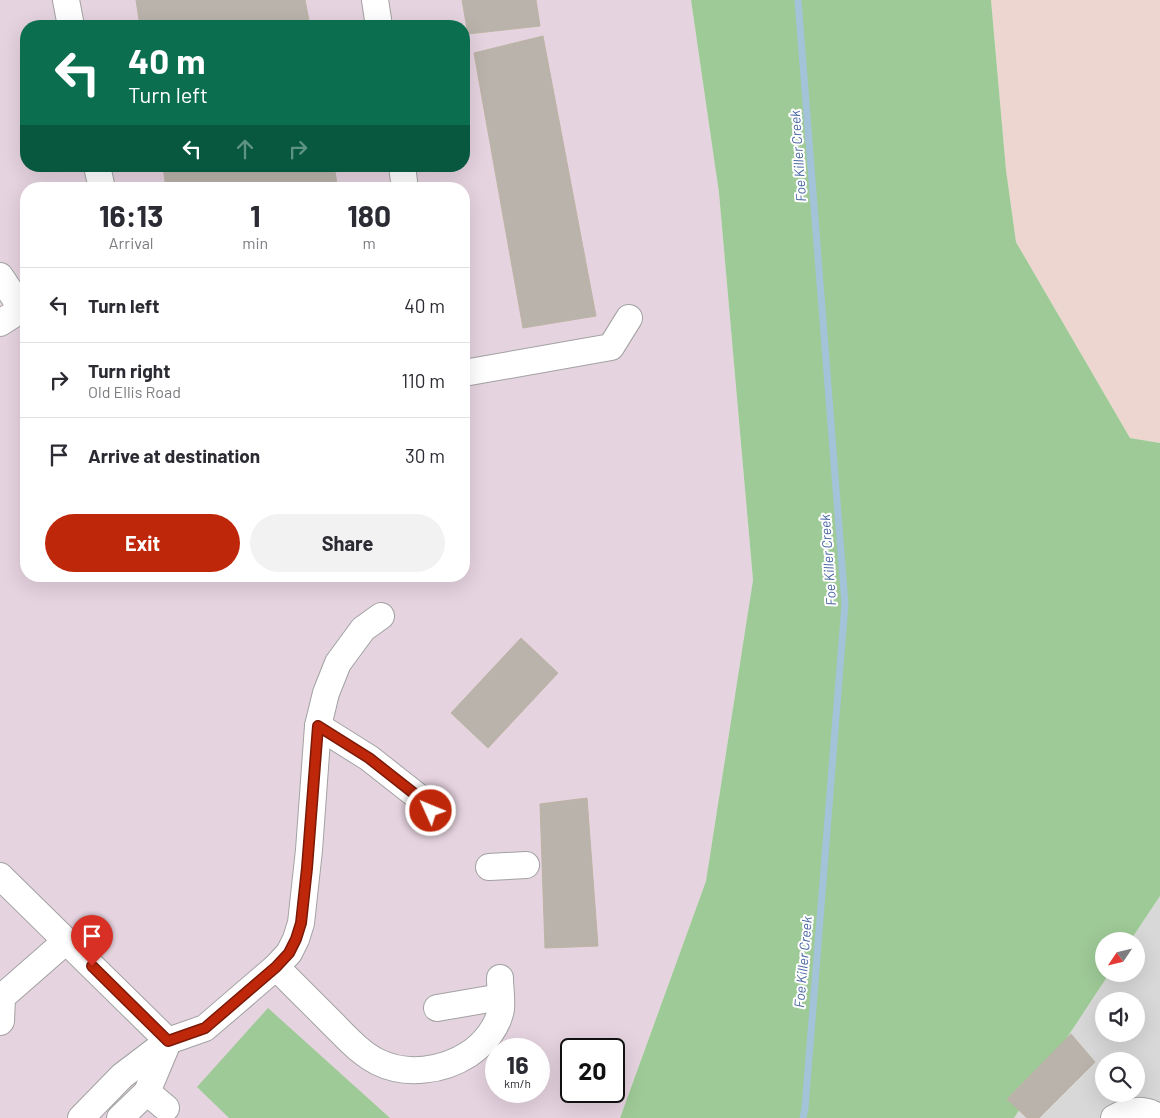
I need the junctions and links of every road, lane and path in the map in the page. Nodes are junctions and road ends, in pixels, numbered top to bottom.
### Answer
1 (66, 0) edge
2 (375, 0) edge
3 (70, 20) edge
4 (378, 20) edge
5 (0, 276) edge
6 (20, 306) edge
7 (20, 310) edge
8 (628, 318) dead end
9 (0, 324) edge
10 (470, 372) edge
11 (380, 616) dead end
12 (318, 726) junction
13 (431, 811) dead end
14 (526, 865) dead end
15 (489, 867) dead end
16 (0, 876) edge
17 (66, 941) junction
18 (276, 967) junction
19 (1, 1005) edge
20 (437, 1008) dead end
21 (168, 1041) junction
22 (81, 1118) edge
23 (120, 1118) edge
24 (1114, 1118) edge
25 (1160, 1118) edge

1 - 3 street
2 - 4 street
5 - 6 street
7 - 9 street
8 - 10 street
11 - 12 street
12 - 13 street
12 - 18 street
14 - 15 street
16 - 17 street
17 - 19 street
17 - 21 street
18 - 20 street
18 - 21 street
21 - 22 street
21 - 23 street
24 - 25 street

